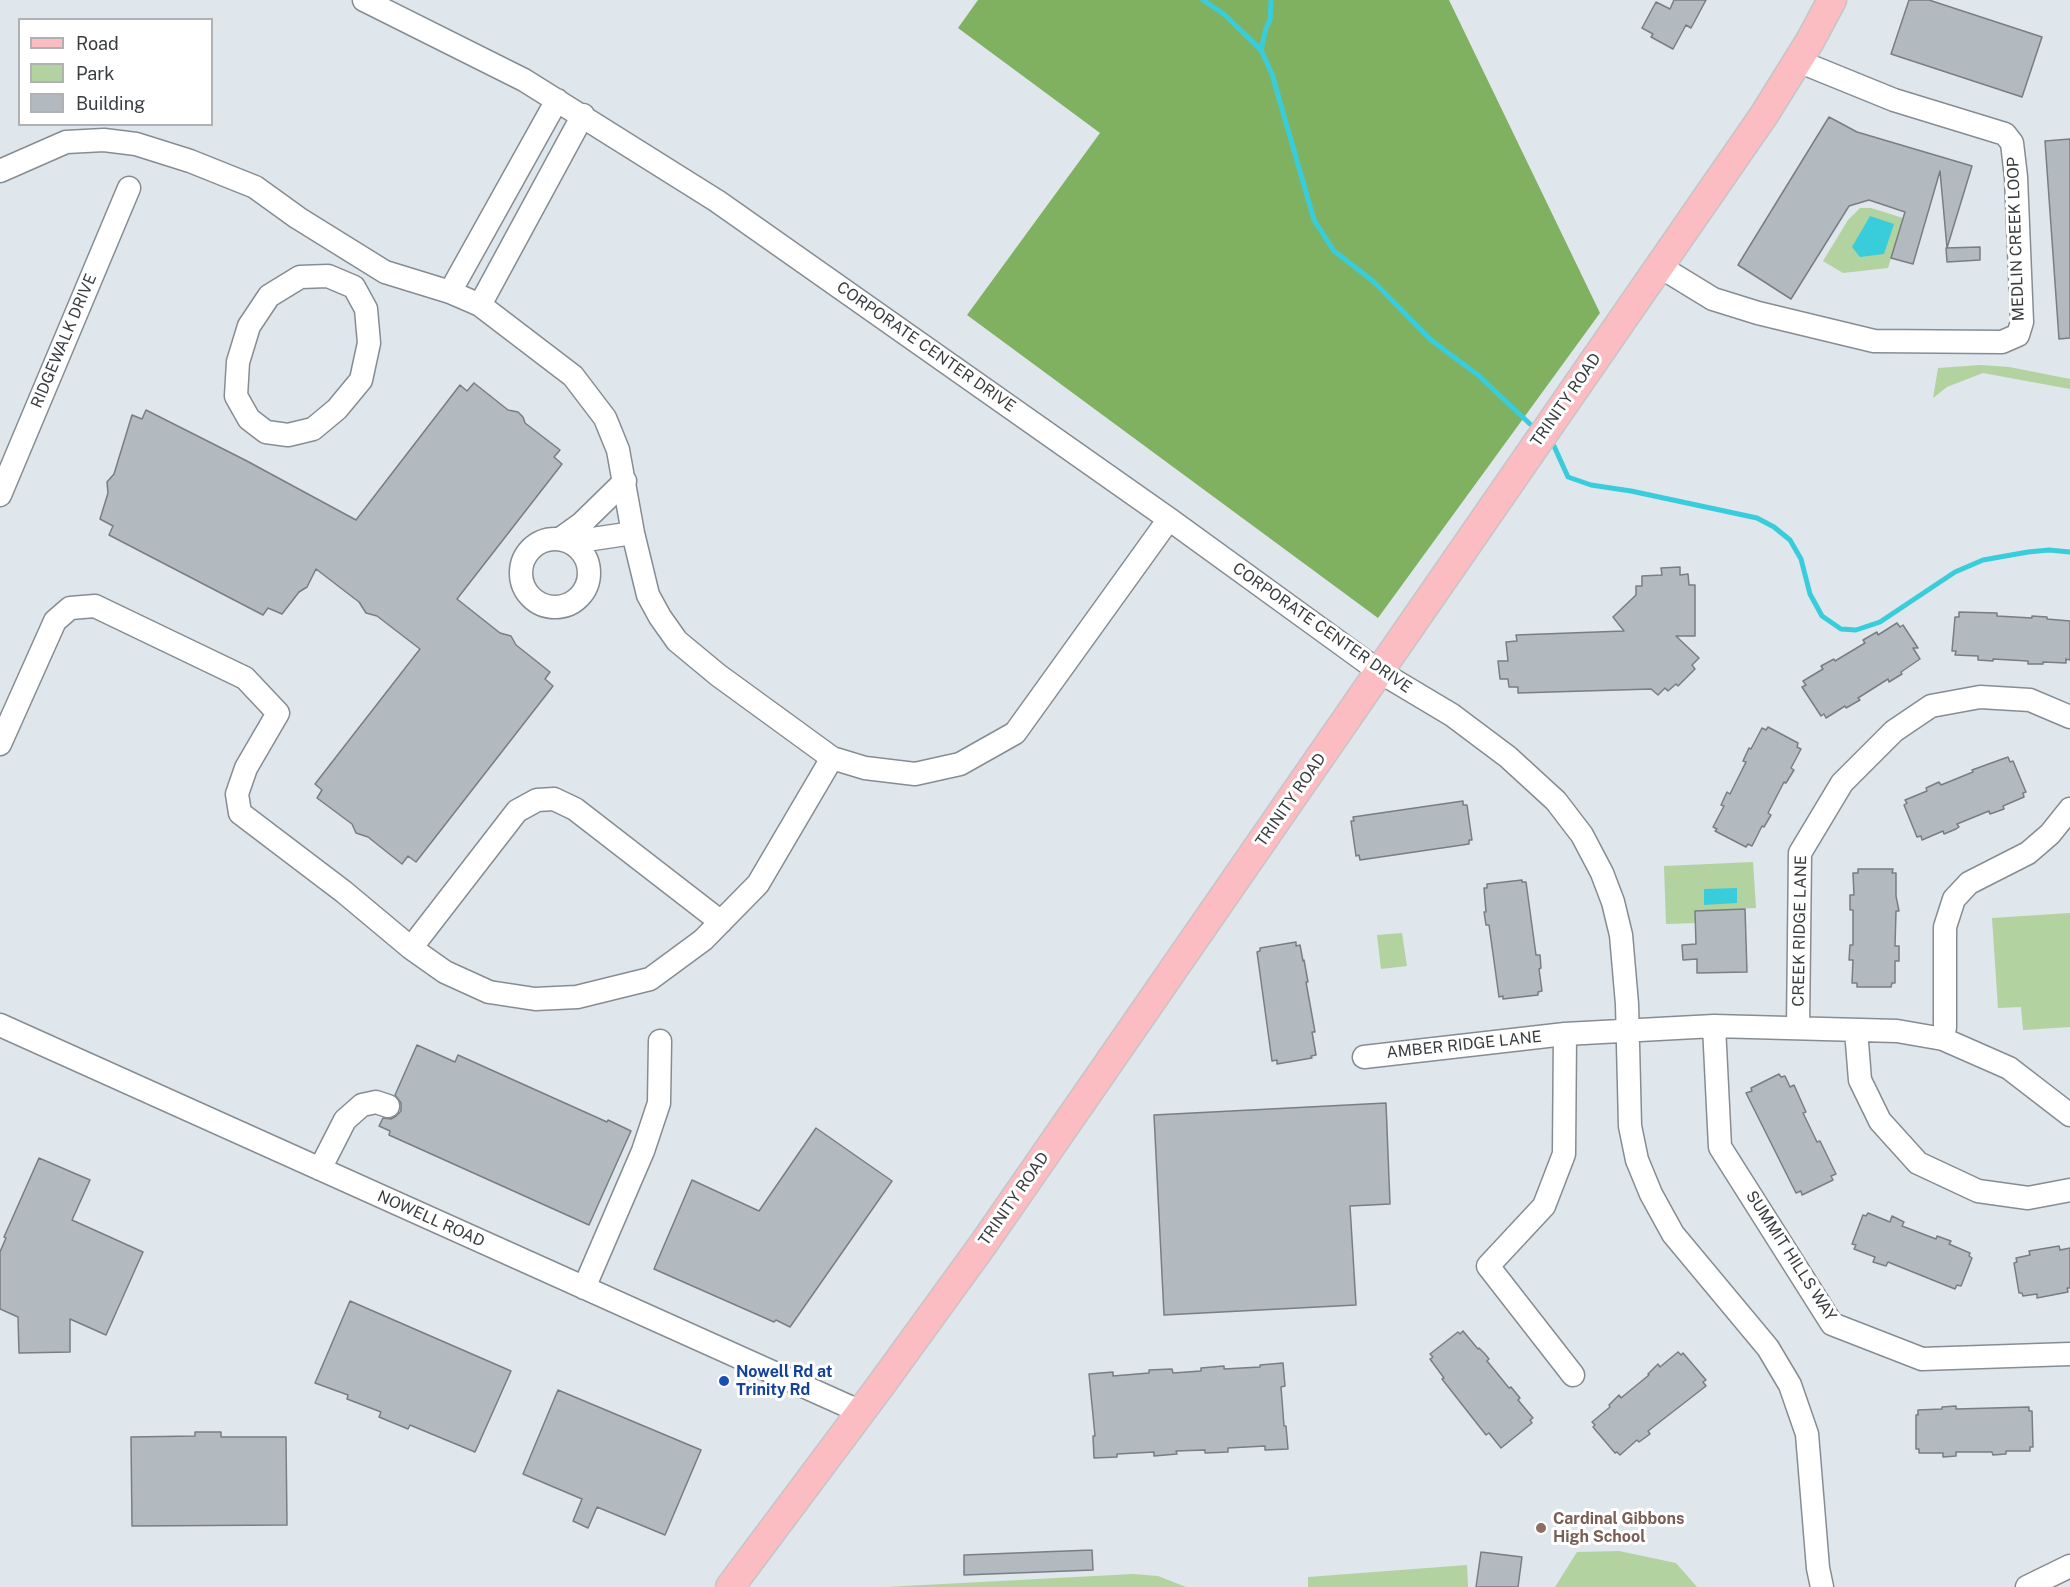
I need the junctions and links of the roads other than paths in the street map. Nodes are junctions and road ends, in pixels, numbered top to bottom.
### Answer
1 (364, 0) edge
2 (1832, 0) edge
3 (1798, 60) junction
4 (557, 100) junction
5 (583, 115) junction
6 (0, 171) edge
7 (129, 188) dead end
8 (343, 247) junction
9 (370, 262) junction
10 (1659, 266) junction
11 (328, 276) junction
12 (354, 287) junction
13 (450, 292) junction
14 (480, 305) junction
15 (625, 481) junction
16 (0, 495) edge
17 (1169, 519) junction
18 (633, 533) junction
19 (1380, 672) junction
20 (2070, 717) edge
21 (0, 744) edge
22 (832, 758) junction
23 (2070, 809) edge
24 (721, 922) junction
25 (411, 948) junction
26 (0, 1025) edge
27 (1714, 1026) junction
28 (1798, 1028) junction
29 (1628, 1030) junction
30 (1856, 1030) junction
31 (1565, 1034) junction
32 (1942, 1039) junction
33 (660, 1041) dead end
34 (1364, 1056) dead end
35 (388, 1106) dead end
36 (2070, 1115) edge
37 (320, 1169) junction
38 (2070, 1190) edge
39 (584, 1288) junction
40 (2070, 1354) edge
41 (1573, 1375) dead end
42 (861, 1412) junction
43 (2070, 1566) edge
44 (2032, 1586) edge
45 (730, 1587) edge
46 (1821, 1587) edge

1 - 4 street, CORPORATE CENTER DRIVE
2 - 3 main road, TRINITY ROAD
3 - 10 main road, TRINITY ROAD
3 - 10 street, MEDLIN CREEK LOOP
4 - 5 street, CORPORATE CENTER DRIVE
4 - 13 street
5 - 14 street
5 - 17 street, CORPORATE CENTER DRIVE
6 - 8 street
7 - 16 street, RIDGEWALK DRIVE
8 - 9 street
8 - 11 street
9 - 12 street
9 - 13 street
10 - 19 main road, TRINITY ROAD
11 - 12 street
11 - 12 street
13 - 14 street
14 - 15 street
15 - 18 street
15 - 18 street
17 - 19 street, CORPORATE CENTER DRIVE
17 - 22 street
18 - 22 street
19 - 29 street, CORPORATE CENTER DRIVE
19 - 42 main road, TRINITY ROAD
20 - 28 street, CREEK RIDGE LANE
21 - 25 street
22 - 24 street
23 - 32 street
24 - 25 street
24 - 25 street
26 - 37 street, NOWELL ROAD
27 - 28 street, CREEK RIDGE LANE
27 - 29 street, CREEK RIDGE LANE
27 - 40 street, SUMMIT HILLS WAY
28 - 30 street, CREEK RIDGE LANE
29 - 31 street, AMBER RIDGE LANE
29 - 46 street, CORPORATE CENTER DRIVE
30 - 32 street, CREEK RIDGE LANE
30 - 38 street
31 - 34 street, AMBER RIDGE LANE
31 - 41 street, AMBER RIDGE LANE
32 - 36 street, CREEK RIDGE LANE
33 - 39 street
35 - 37 street
37 - 39 street, NOWELL ROAD
39 - 42 street, NOWELL ROAD
42 - 45 main road, TRINITY ROAD
43 - 44 street

